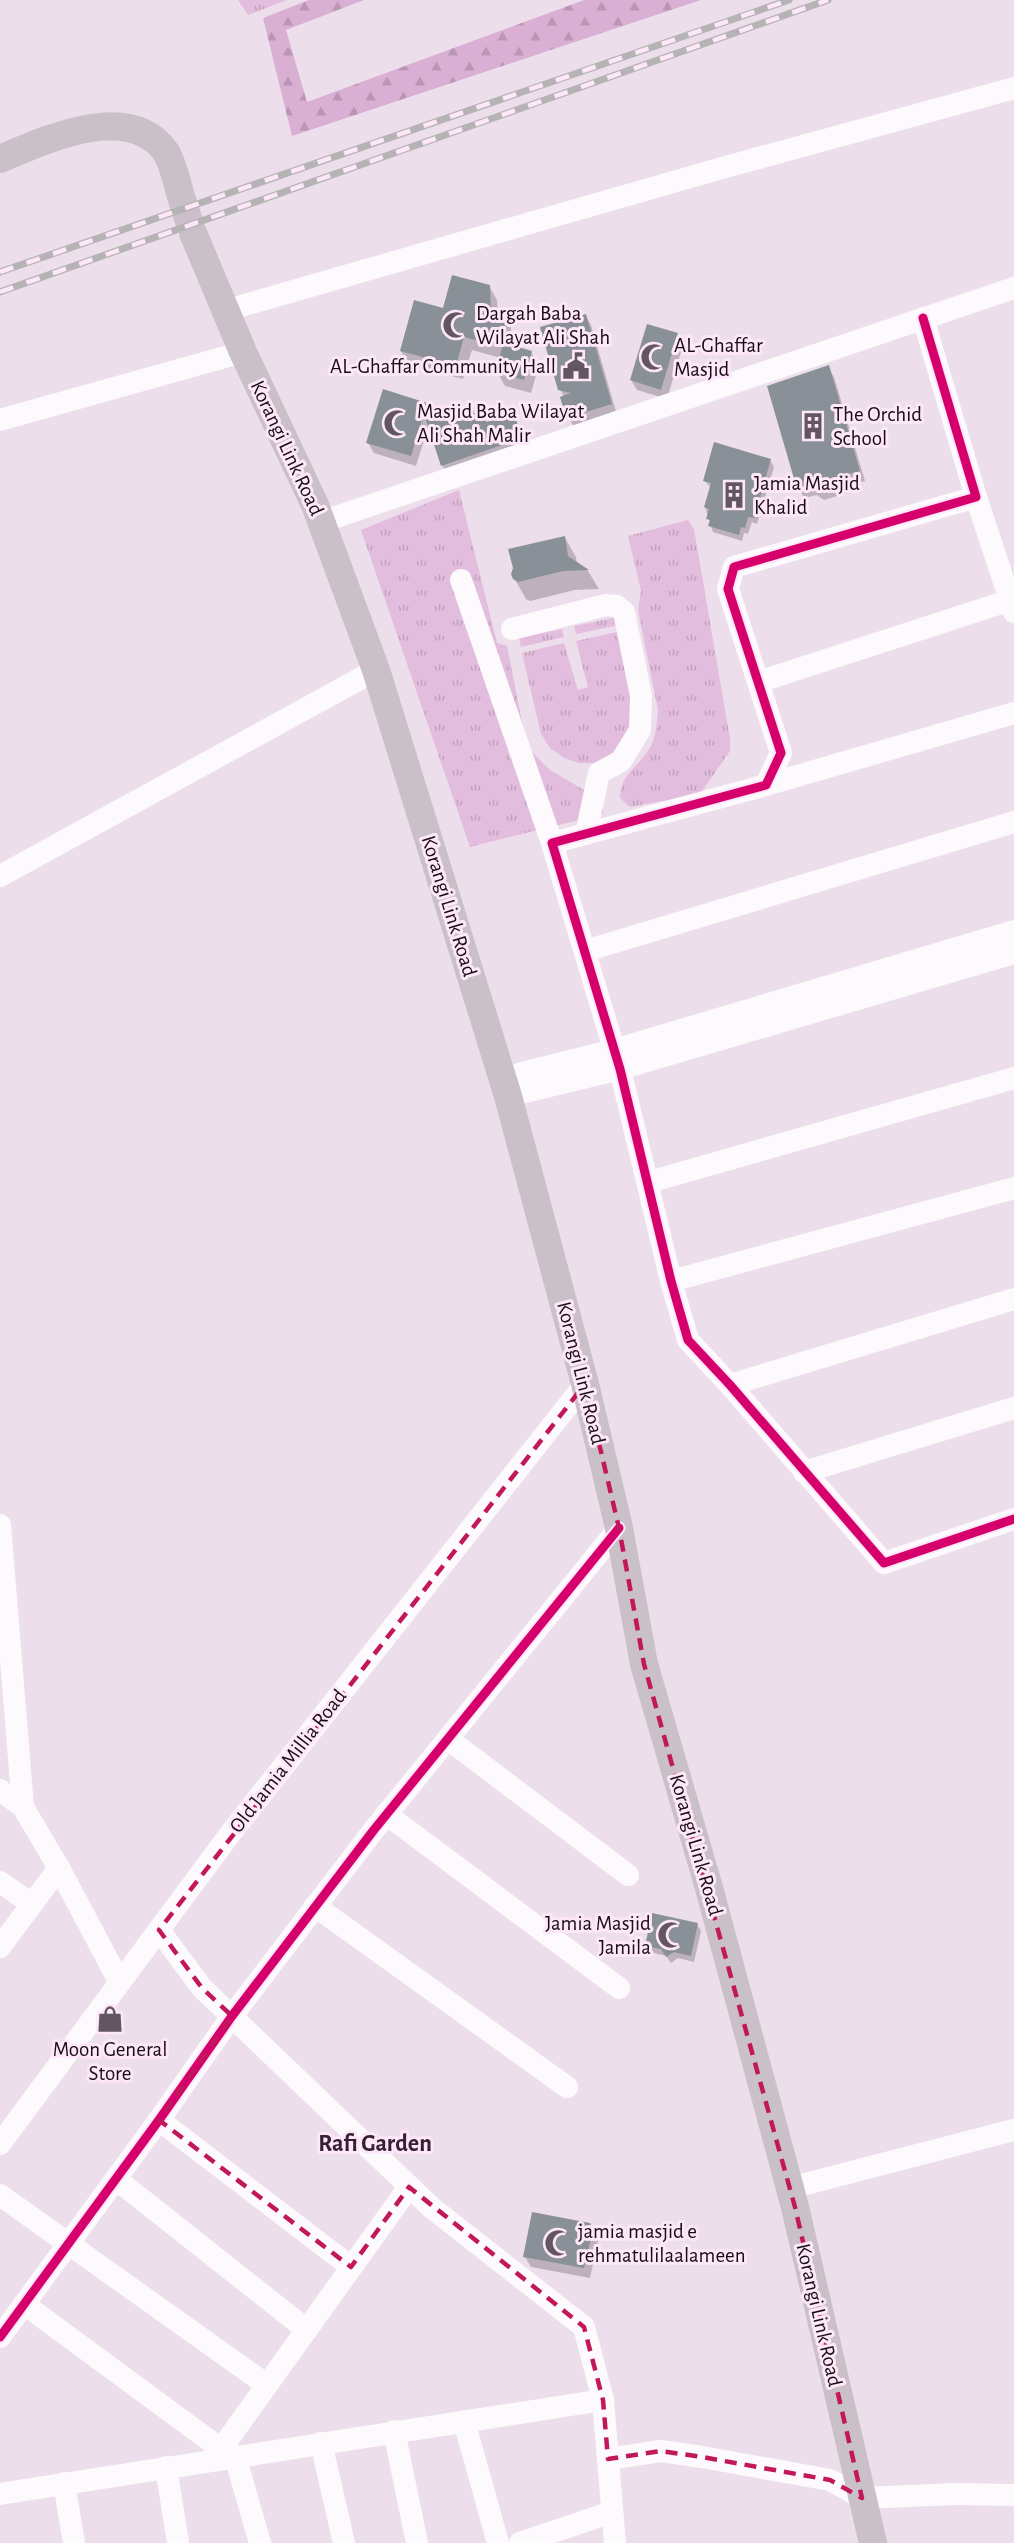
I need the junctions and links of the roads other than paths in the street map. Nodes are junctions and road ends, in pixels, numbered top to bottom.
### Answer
1 (1014, 88) edge
2 (0, 159) edge
3 (182, 200) tunnel mouth
4 (194, 234) tunnel mouth
5 (1014, 288) edge
6 (226, 310) junction
7 (923, 318) junction
8 (243, 352) junction
9 (0, 420) edge
10 (976, 497) junction
11 (321, 522) junction
12 (461, 580) dead end
13 (1012, 606) edge
14 (512, 629) dead end
15 (376, 670) junction
16 (758, 682) junction
17 (1014, 713) edge
18 (766, 785) junction
19 (1014, 822) edge
20 (586, 834) junction
21 (552, 843) junction
22 (0, 876) edge
23 (1014, 931) edge
24 (585, 951) junction
25 (1014, 953) edge
26 (617, 1059) junction
27 (1014, 1078) edge
28 (505, 1087) junction
29 (648, 1182) junction
30 (1014, 1188) edge
31 (670, 1281) junction
32 (1014, 1299) edge
33 (585, 1384) junction
34 (730, 1384) junction
35 (1014, 1408) edge
36 (804, 1472) junction
37 (1014, 1519) edge
38 (0, 1525) edge
39 (619, 1528) junction
40 (7, 1701) edge
41 (447, 1739) junction
42 (0, 1790) edge
43 (23, 1807) junction
44 (386, 1814) junction
45 (59, 1868) junction
46 (628, 1875) dead end
47 (0, 1882) edge
48 (32, 1904) junction
49 (315, 1906) junction
50 (159, 1930) junction
51 (0, 1947) edge
52 (119, 1981) junction
53 (619, 1988) dead end
54 (232, 2016) junction
55 (567, 2087) dead end
56 (159, 2120) junction
57 (1014, 2130) edge
58 (1, 2141) edge
59 (116, 2179) junction
60 (409, 2187) junction
61 (790, 2188) junction
62 (0, 2195) edge
63 (68, 2244) junction
64 (351, 2267) junction
65 (24, 2304) junction
66 (307, 2330) junction
67 (0, 2337) edge
68 (267, 2385) junction
69 (603, 2400) junction
70 (464, 2421) junction
71 (394, 2431) junction
72 (321, 2442) junction
73 (224, 2454) junction
74 (608, 2459) junction
75 (166, 2467) junction
76 (64, 2483) junction
77 (0, 2494) edge
78 (1014, 2494) edge
79 (862, 2498) junction
80 (612, 2512) junction
81 (74, 2543) edge
82 (178, 2543) edge
83 (260, 2543) edge
84 (344, 2543) edge
85 (417, 2543) edge
86 (498, 2543) edge
87 (520, 2543) edge
88 (615, 2543) edge
89 (873, 2543) edge

1 - 6 street
2 - 3 main road
4 - 6 main road, Korangi Link Road
5 - 7 street
6 - 8 main road, Korangi Link Road
7 - 10 street
7 - 11 street
8 - 9 street
8 - 11 main road, Korangi Link Road
10 - 13 street
10 - 16 street
11 - 15 main road, Korangi Link Road
12 - 21 street
13 - 16 street
14 - 20 street
15 - 22 street
15 - 28 main road, Korangi Link Road
16 - 18 street
17 - 18 street
18 - 20 street
19 - 24 street
20 - 21 street
21 - 24 street
23 - 26 street
24 - 26 street
25 - 26 street
26 - 28 street
26 - 29 street
27 - 29 street
28 - 33 main road, Korangi Link Road
29 - 31 street
30 - 31 street
31 - 34 street
32 - 34 street
33 - 39 main road, Korangi Link Road
33 - 50 street, Old Jamia Millia Road
34 - 36 street
35 - 36 street
36 - 37 street
38 - 40 street
39 - 41 street
39 - 61 main road, Korangi Link Road
40 - 43 street
41 - 44 street
41 - 46 street
42 - 43 street
43 - 45 street
44 - 49 street
44 - 53 street
45 - 48 street
45 - 52 street
47 - 48 street
48 - 51 street
49 - 54 street
49 - 55 street
50 - 52 street, Old Jamia Millia Road
50 - 54 street
52 - 58 street, Old Jamia Millia Road
54 - 56 street
54 - 60 street
56 - 59 street
56 - 64 street
57 - 61 street
59 - 63 street
59 - 66 street
60 - 64 street
60 - 69 street
61 - 79 main road, Korangi Link Road
62 - 63 street
63 - 65 street
63 - 68 street
64 - 66 street
65 - 67 street
65 - 73 street
66 - 68 street
68 - 73 street
69 - 70 street
69 - 74 street
70 - 71 street
70 - 86 street
71 - 72 street
71 - 85 street
72 - 73 street
72 - 84 street
73 - 75 street
73 - 83 street
74 - 79 street
74 - 80 street
75 - 76 street
75 - 82 street
76 - 77 street
76 - 81 street
78 - 79 street
79 - 89 main road, Korangi Link Road
80 - 87 street
80 - 88 street

